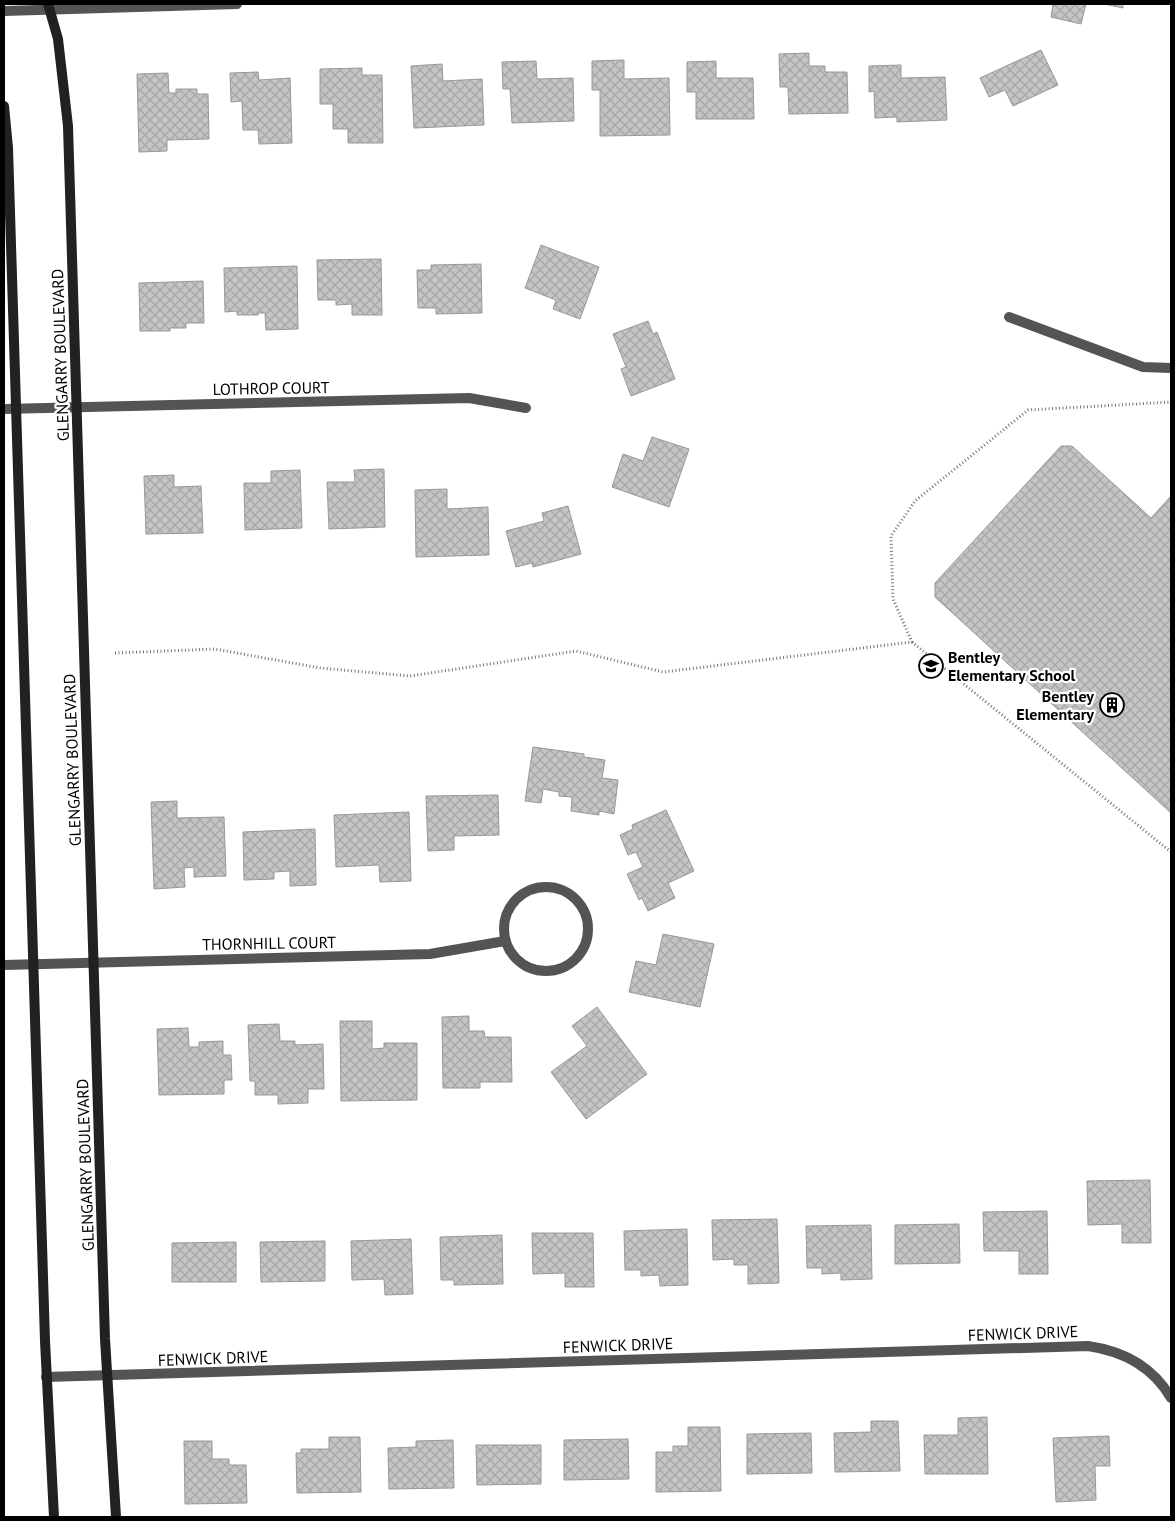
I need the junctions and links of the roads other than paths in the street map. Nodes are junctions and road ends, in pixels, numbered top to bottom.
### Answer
1 (236, 4) edge
2 (49, 7) edge
3 (4, 10) edge
4 (4, 106) edge
5 (1009, 317) dead end
6 (1171, 368) edge
7 (76, 407) junction
8 (526, 408) dead end
9 (15, 409) junction
10 (4, 410) edge
11 (505, 941) junction
12 (93, 962) junction
13 (4, 964) edge
14 (32, 964) junction
15 (106, 1376) junction
16 (46, 1377) junction
17 (1171, 1398) edge
18 (54, 1517) edge
19 (116, 1517) edge

1 - 2 street
2 - 3 street
2 - 7 street, GLENGARRY BOULEVARD
4 - 9 street
5 - 6 street
7 - 8 street, LOTHROP COURT
7 - 9 street, LOTHROP COURT
7 - 12 street, GLENGARRY BOULEVARD
9 - 10 street, LOTHROP COURT
9 - 14 street
11 - 11 street
11 - 12 street, THORNHILL COURT
12 - 14 street, THORNHILL COURT
12 - 15 street, GLENGARRY BOULEVARD
13 - 14 street, THORNHILL COURT
14 - 16 street
15 - 16 street, FENWICK DRIVE
15 - 17 street, FENWICK DRIVE
15 - 19 street, GLENGARRY BOULEVARD
16 - 18 street

